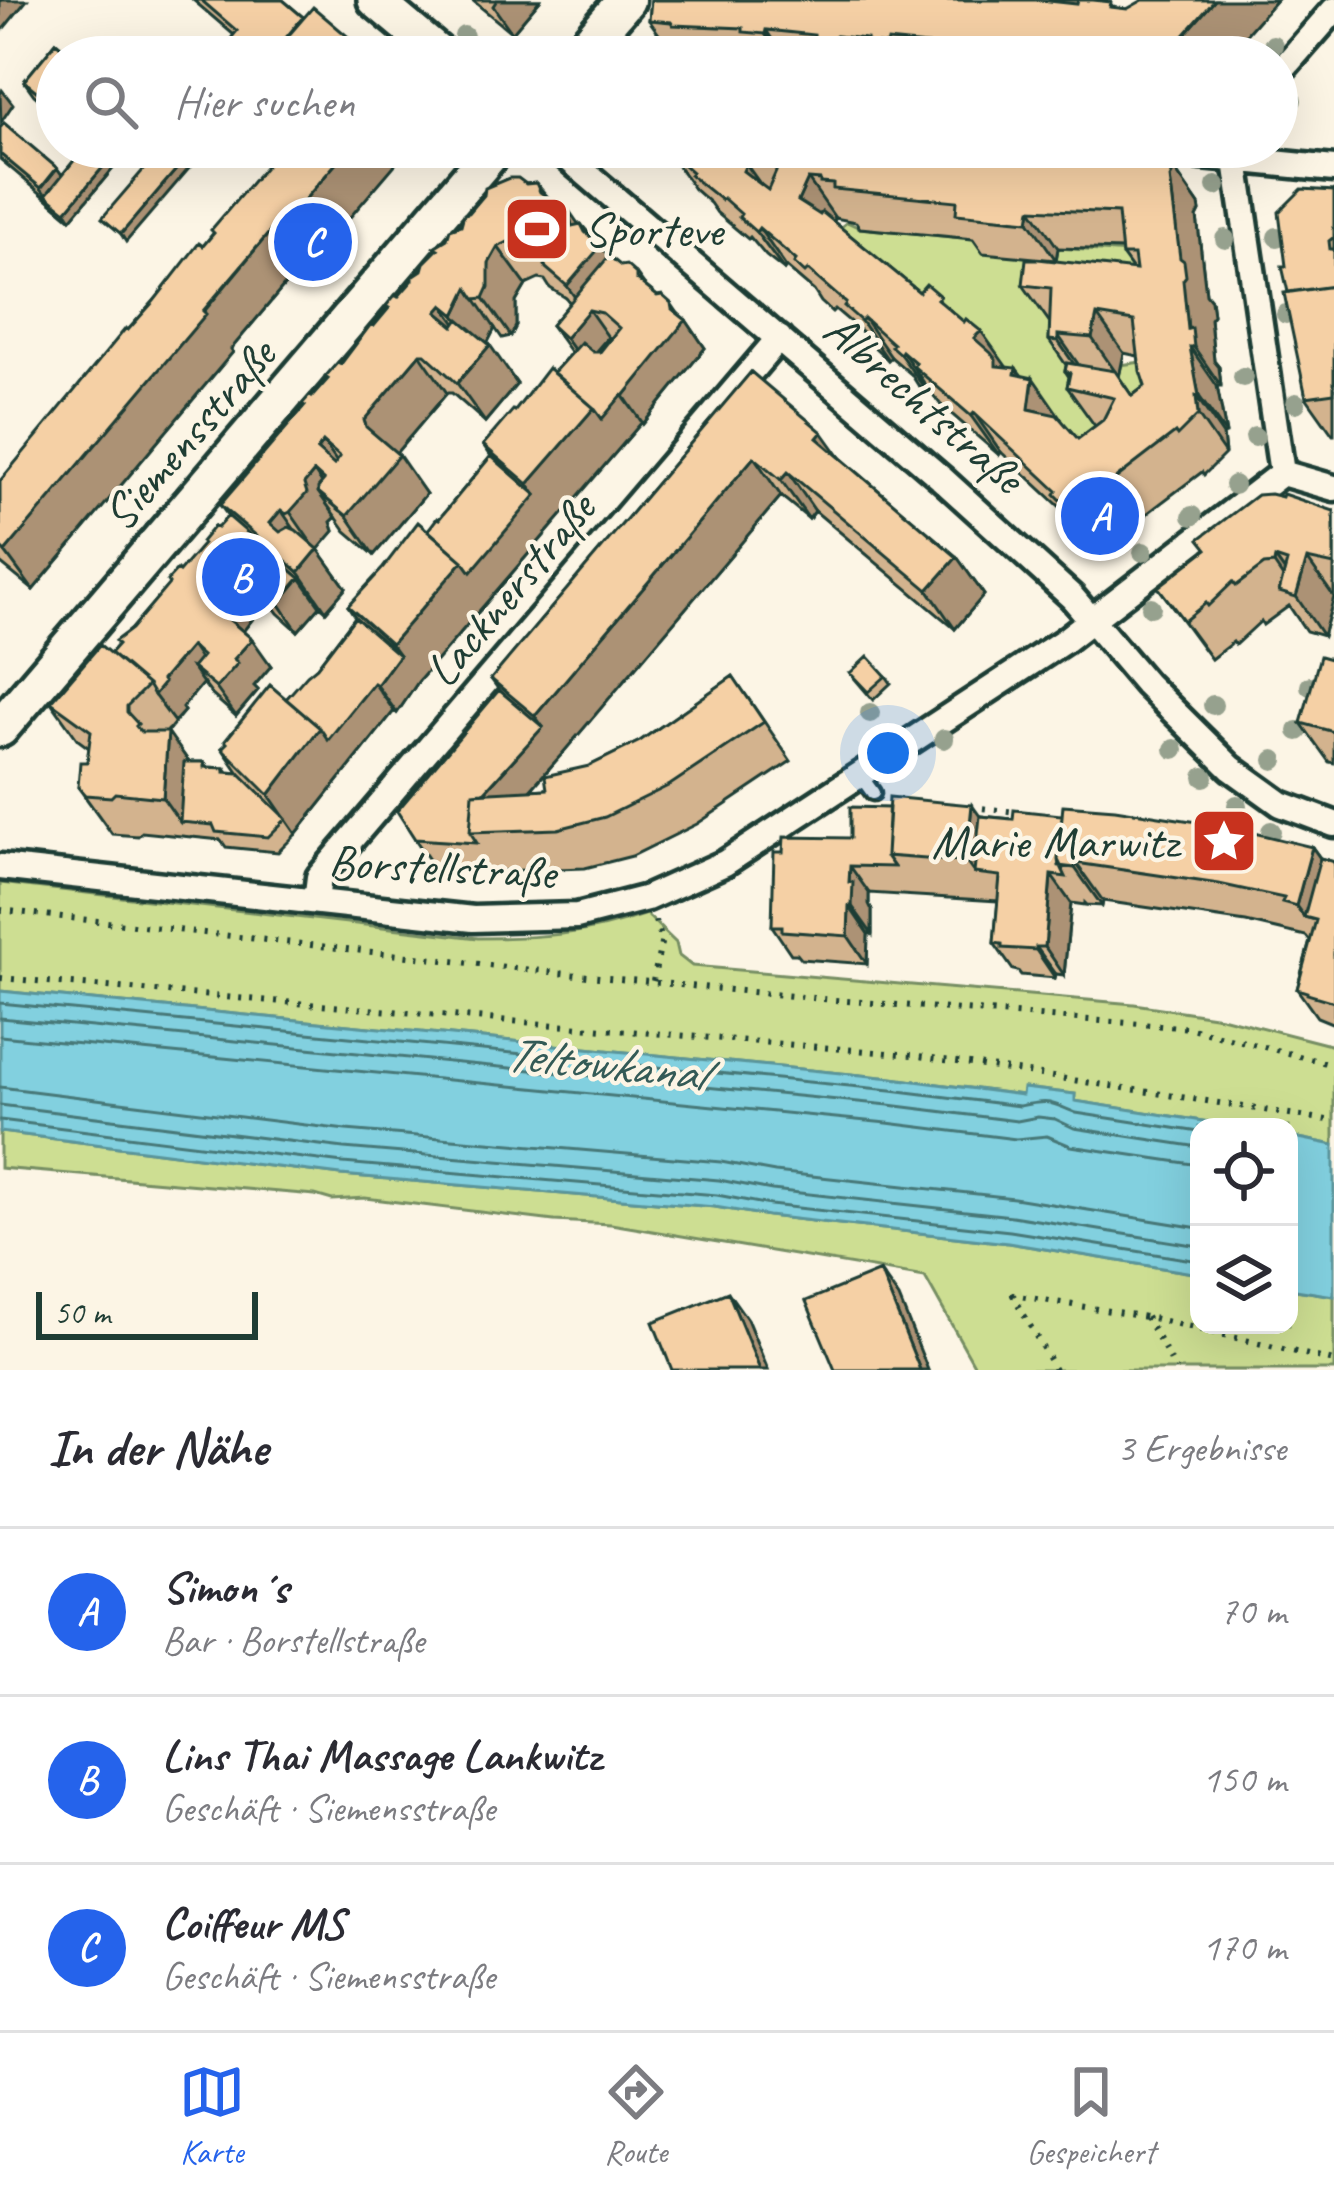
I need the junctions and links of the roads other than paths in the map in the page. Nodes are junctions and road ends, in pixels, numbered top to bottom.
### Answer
1 (375, 0) edge
2 (626, 0) edge
3 (1334, 10) edge
4 (418, 36) edge
5 (595, 36) edge
6 (1298, 51) edge
7 (1298, 163) edge
8 (478, 168) edge
9 (580, 168) edge
10 (1237, 168) edge
11 (1334, 169) edge
12 (779, 338) junction
13 (1282, 473) junction
14 (1334, 488) edge
15 (1091, 622) junction
16 (0, 728) edge
17 (1334, 824) edge
18 (0, 867) edge
19 (316, 901) junction

1 - 4 street
2 - 5 main road
3 - 6 street
7 - 11 street
8 - 16 main road, Siemensstraße
9 - 12 street, Albrechtstraße
10 - 13 street
12 - 15 street, Albrechtstraße
12 - 19 street, Lacknerstraße
13 - 14 street
13 - 15 street, Borstellstraße
15 - 17 street, Albrechtstraße
15 - 19 street, Borstellstraße
18 - 19 street, Borstellstraße

